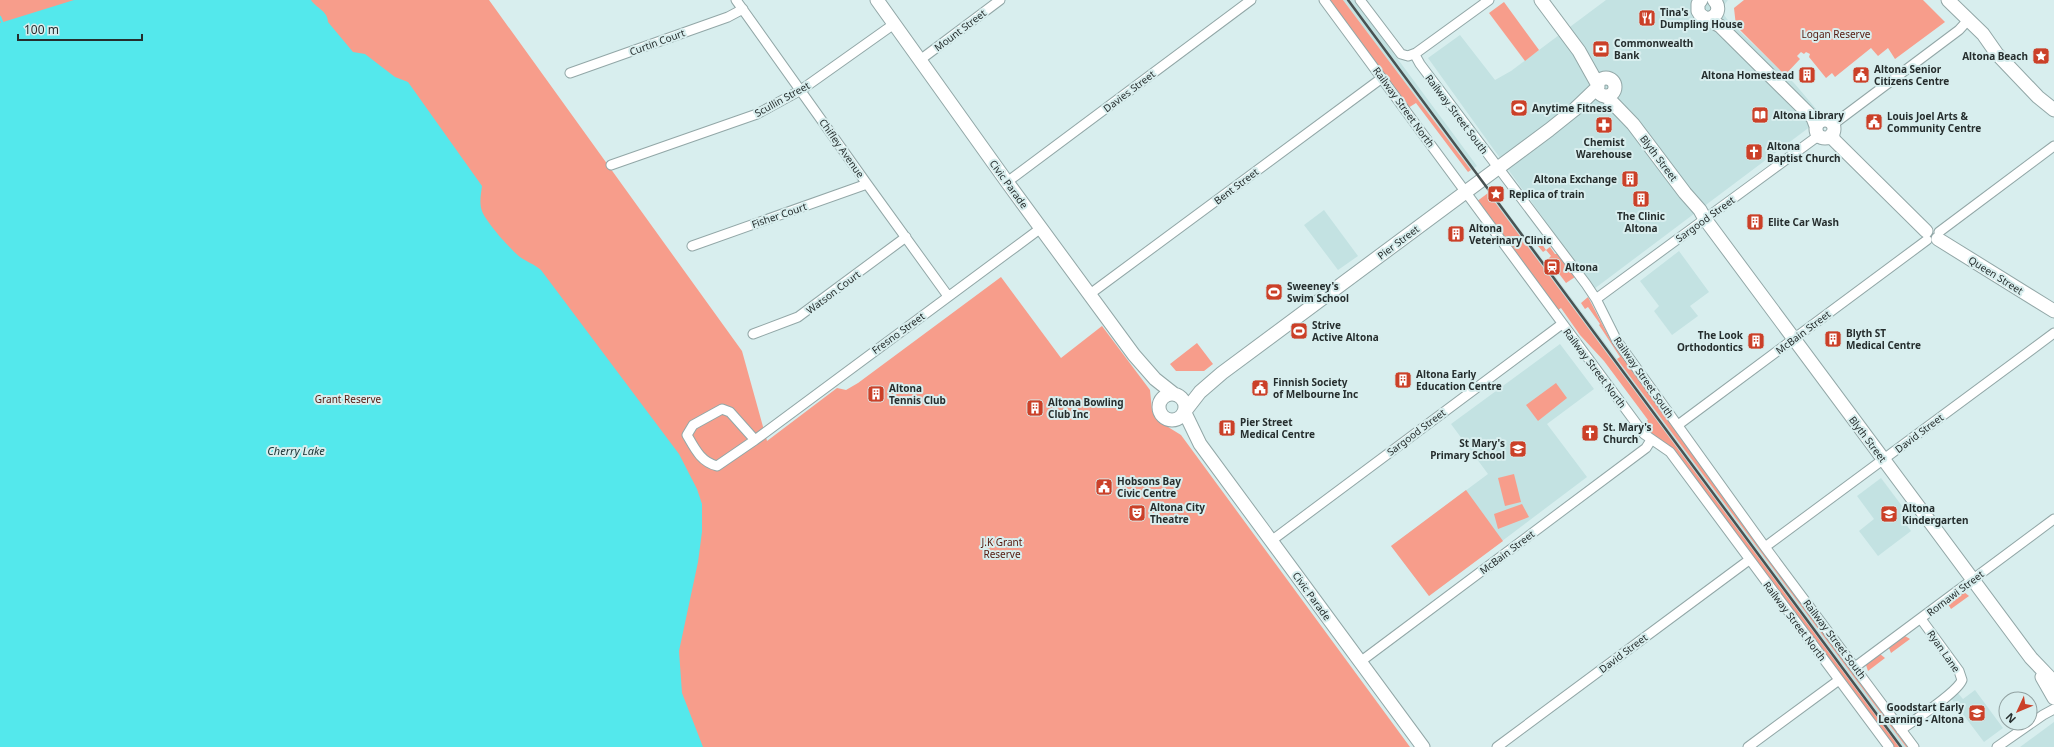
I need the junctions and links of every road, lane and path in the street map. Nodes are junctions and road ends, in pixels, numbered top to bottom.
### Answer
1 (736, 0) edge
2 (877, 0) edge
3 (1000, 0) edge
4 (1251, 0) edge
5 (1324, 0) edge
6 (1360, 0) edge
7 (1489, 0) edge
8 (1541, 0) edge
9 (1939, 0) edge
10 (1948, 0) edge
11 (1697, 2) edge
12 (1717, 8) edge
13 (743, 9) junction
14 (1966, 22) junction
15 (894, 24) junction
16 (1416, 53) junction
17 (920, 60) junction
18 (570, 73) dead end
19 (1382, 78) junction
20 (1604, 89) junction
21 (802, 90) junction
22 (2038, 97) junction
23 (2054, 110) edge
24 (2054, 118) edge
25 (1823, 128) junction
26 (2054, 146) edge
27 (611, 165) dead end
28 (1498, 168) junction
29 (1007, 182) junction
30 (867, 184) junction
31 (1465, 192) junction
32 (1705, 220) junction
33 (1041, 228) junction
34 (1933, 236) junction
35 (906, 238) junction
36 (692, 246) dead end
37 (1090, 294) junction
38 (948, 296) junction
39 (1596, 300) junction
40 (2054, 311) edge
41 (1562, 324) junction
42 (2054, 332) edge
43 (753, 334) dead end
44 (1794, 339) junction
45 (1143, 366) junction
46 (1222, 373) junction
47 (1176, 395) junction
48 (1159, 405) junction
49 (1185, 411) junction
50 (1169, 420) junction
51 (1678, 425) junction
52 (755, 440) junction
53 (1651, 440) junction
54 (1200, 444) junction
55 (1884, 459) junction
56 (2054, 519) edge
57 (1271, 541) junction
58 (1765, 547) junction
59 (1749, 560) junction
60 (1972, 580) junction
61 (1921, 619) junction
62 (2031, 658) junction
63 (1360, 662) junction
64 (1855, 667) junction
65 (1839, 680) junction
66 (2054, 682) edge
67 (2054, 698) edge
68 (2054, 702) edge
69 (2054, 709) edge
70 (2043, 715) junction
71 (1901, 730) junction
72 (1423, 747) edge
73 (1497, 747) edge
74 (1748, 747) edge
75 (1889, 747) edge
76 (1914, 747) edge
77 (1997, 747) edge

1 - 13 street, Chifley Avenue
2 - 15 street, Civic Parade
3 - 17 street, Mount Street
4 - 29 street, Davies Street
5 - 19 street, Railway Street North
6 - 16 street
7 - 16 street
8 - 20 street, Blyth Street
9 - 14 street
10 - 14 street
11 - 12 street, Queen Street
12 - 25 street, Queen Street
13 - 18 street, Curtin Court
13 - 21 street, Chifley Avenue
14 - 22 street
14 - 25 street, Sargood Street
15 - 17 street, Civic Parade
15 - 21 street, Scullin Street
16 - 28 street, Railway Street South
17 - 29 street, Civic Parade
19 - 31 street, Railway Street North
19 - 37 street, Bent Street
20 - 28 street, Pier Street
20 - 32 street, Blyth Street
21 - 27 street, Scullin Street
21 - 30 street, Chifley Avenue
22 - 23 street
22 - 24 street
25 - 32 street, Sargood Street
25 - 34 street, Queen Street
26 - 34 street, McBain Street
28 - 31 street, Pier Street
28 - 39 street, Railway Street South
29 - 33 street, Civic Parade
30 - 35 street, Chifley Avenue
30 - 36 street, Fisher Court
31 - 41 street, Railway Street North
31 - 46 street, Pier Street
32 - 39 street, Sargood Street
32 - 44 street, Blyth Street
33 - 37 street, Civic Parade
33 - 38 street, Fresno Street
34 - 40 street, Queen Street
34 - 44 street, McBain Street
35 - 38 street, Chifley Avenue
35 - 43 street, Watson Court
37 - 45 street, Civic Parade
38 - 52 street, Fresno Street
39 - 51 street, Railway Street South
41 - 53 street, Railway Street North
41 - 57 street, Sargood Street
42 - 55 street, David Street
44 - 51 street, McBain Street
44 - 55 street, Blyth Street
45 - 47 street, Civic Parade
45 - 48 street, Civic Parade
46 - 47 street, Pier Street
46 - 49 street, Pier Street
47 - 48 street
47 - 49 street
48 - 50 street
49 - 50 street
49 - 54 street, Civic Parade
50 - 54 street, Civic Parade
51 - 58 street, Railway Street South
52 - 52 street, Fresno Street
53 - 59 street, Railway Street North
53 - 63 street, McBain Street
54 - 57 street, Civic Parade
55 - 58 street, David Street
55 - 60 street, Blyth Street
56 - 60 street, Romawi Street
57 - 63 street, Civic Parade
58 - 64 street, Railway Street South
59 - 65 street, Railway Street North
59 - 73 street, David Street
60 - 61 street, Romawi Street
60 - 62 street, Blyth Street
61 - 64 street, Romawi Street
61 - 71 street, Ryan Lane
62 - 66 street, Blyth Street
62 - 67 street, Blyth Street
63 - 72 street, Civic Parade
64 - 71 street, Railway Street South
65 - 74 street
65 - 75 street, Railway Street North
68 - 70 street
69 - 70 street
70 - 77 street
71 - 76 street, Railway Street South

